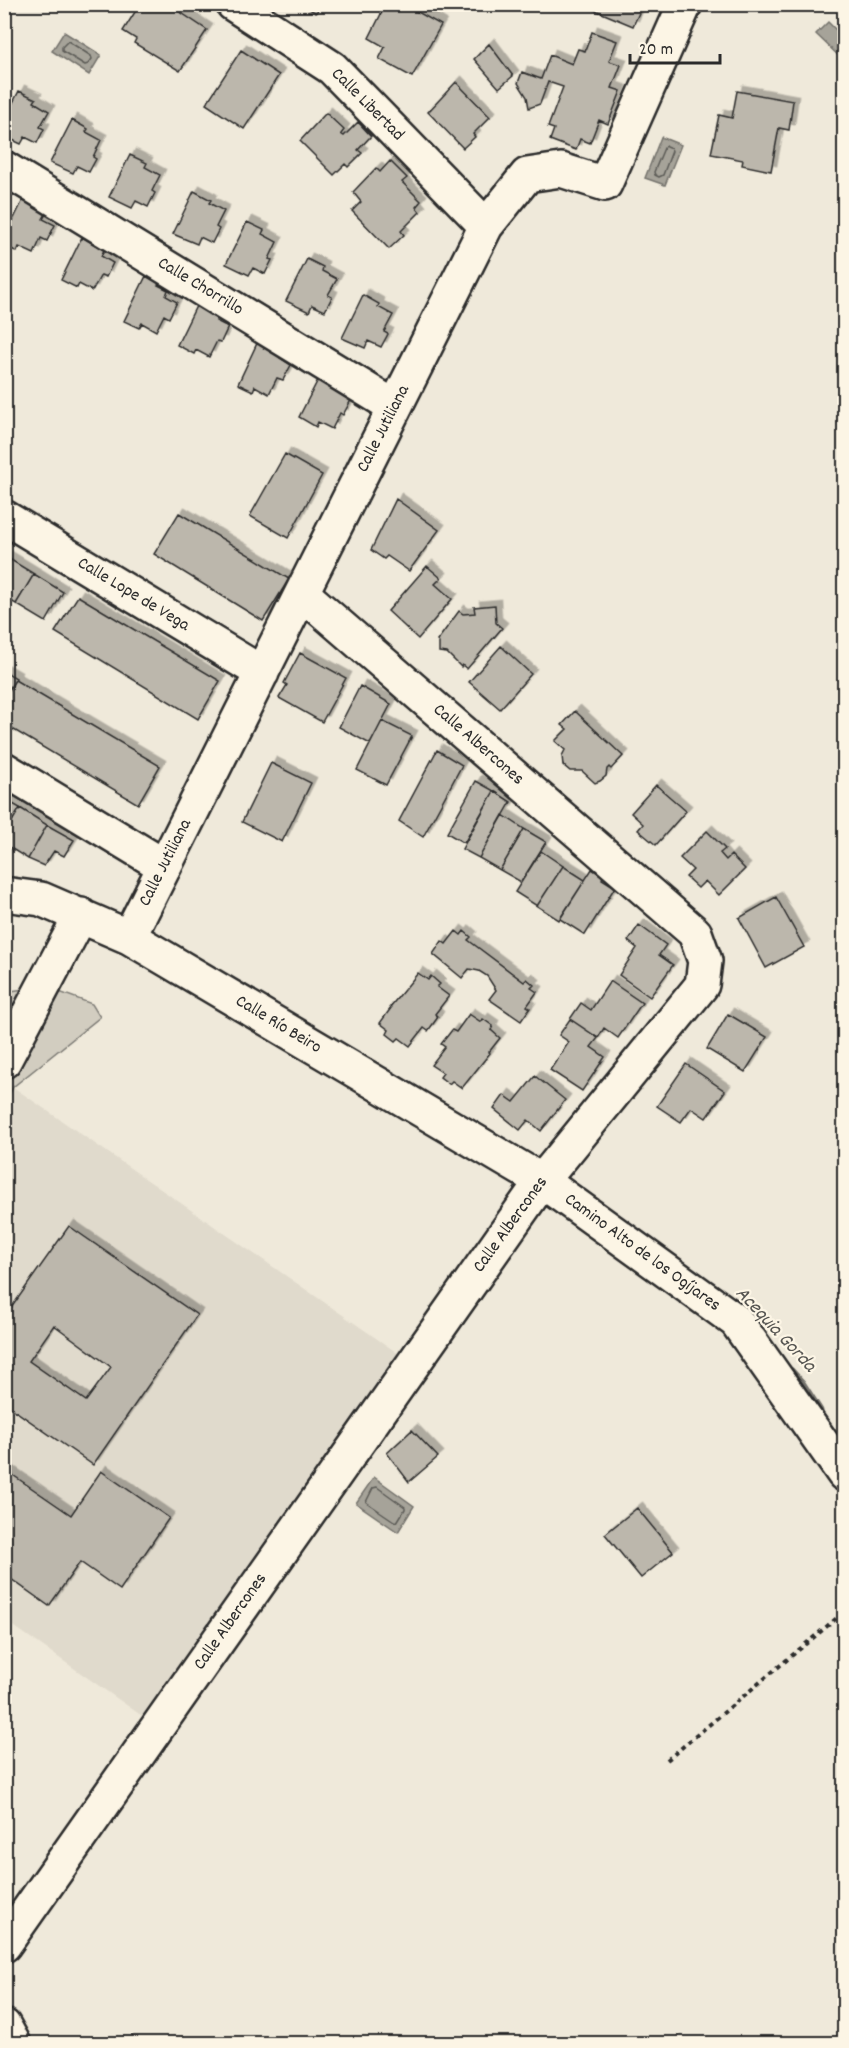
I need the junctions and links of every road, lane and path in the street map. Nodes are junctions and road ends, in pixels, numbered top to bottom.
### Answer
1 (233, 4) edge
2 (686, 4) edge
3 (4, 168) edge
4 (486, 226) junction
5 (395, 407) junction
6 (4, 517) edge
7 (302, 593) junction
8 (262, 673) junction
9 (4, 769) edge
10 (164, 866) junction
11 (4, 894) edge
12 (81, 915) junction
13 (129, 937) junction
14 (4, 1061) edge
15 (542, 1181) junction
16 (844, 1474) edge
17 (844, 1612) edge
18 (667, 1760) dead end
19 (4, 1945) edge
20 (4, 2026) edge
21 (14, 2043) edge

1 - 4 street, Calle Libertad
2 - 4 street, Calle Jutiliana
3 - 5 street, Calle Chorrillo
4 - 5 street, Calle Jutiliana
5 - 7 street, Calle Jutiliana
6 - 8 street, Calle Lope de Vega
7 - 8 street, Calle Jutiliana
7 - 15 street, Calle Albercones
8 - 10 street, Calle Jutiliana
9 - 10 street
10 - 13 street, Calle Jutiliana
11 - 12 street, Calle Río Beiro
12 - 13 street, Calle Río Beiro
12 - 14 street
13 - 15 street, Calle Río Beiro
15 - 16 street, Camino Alto de los Ogíjares
15 - 19 street, Calle Albercones
17 - 18 path
20 - 21 street

